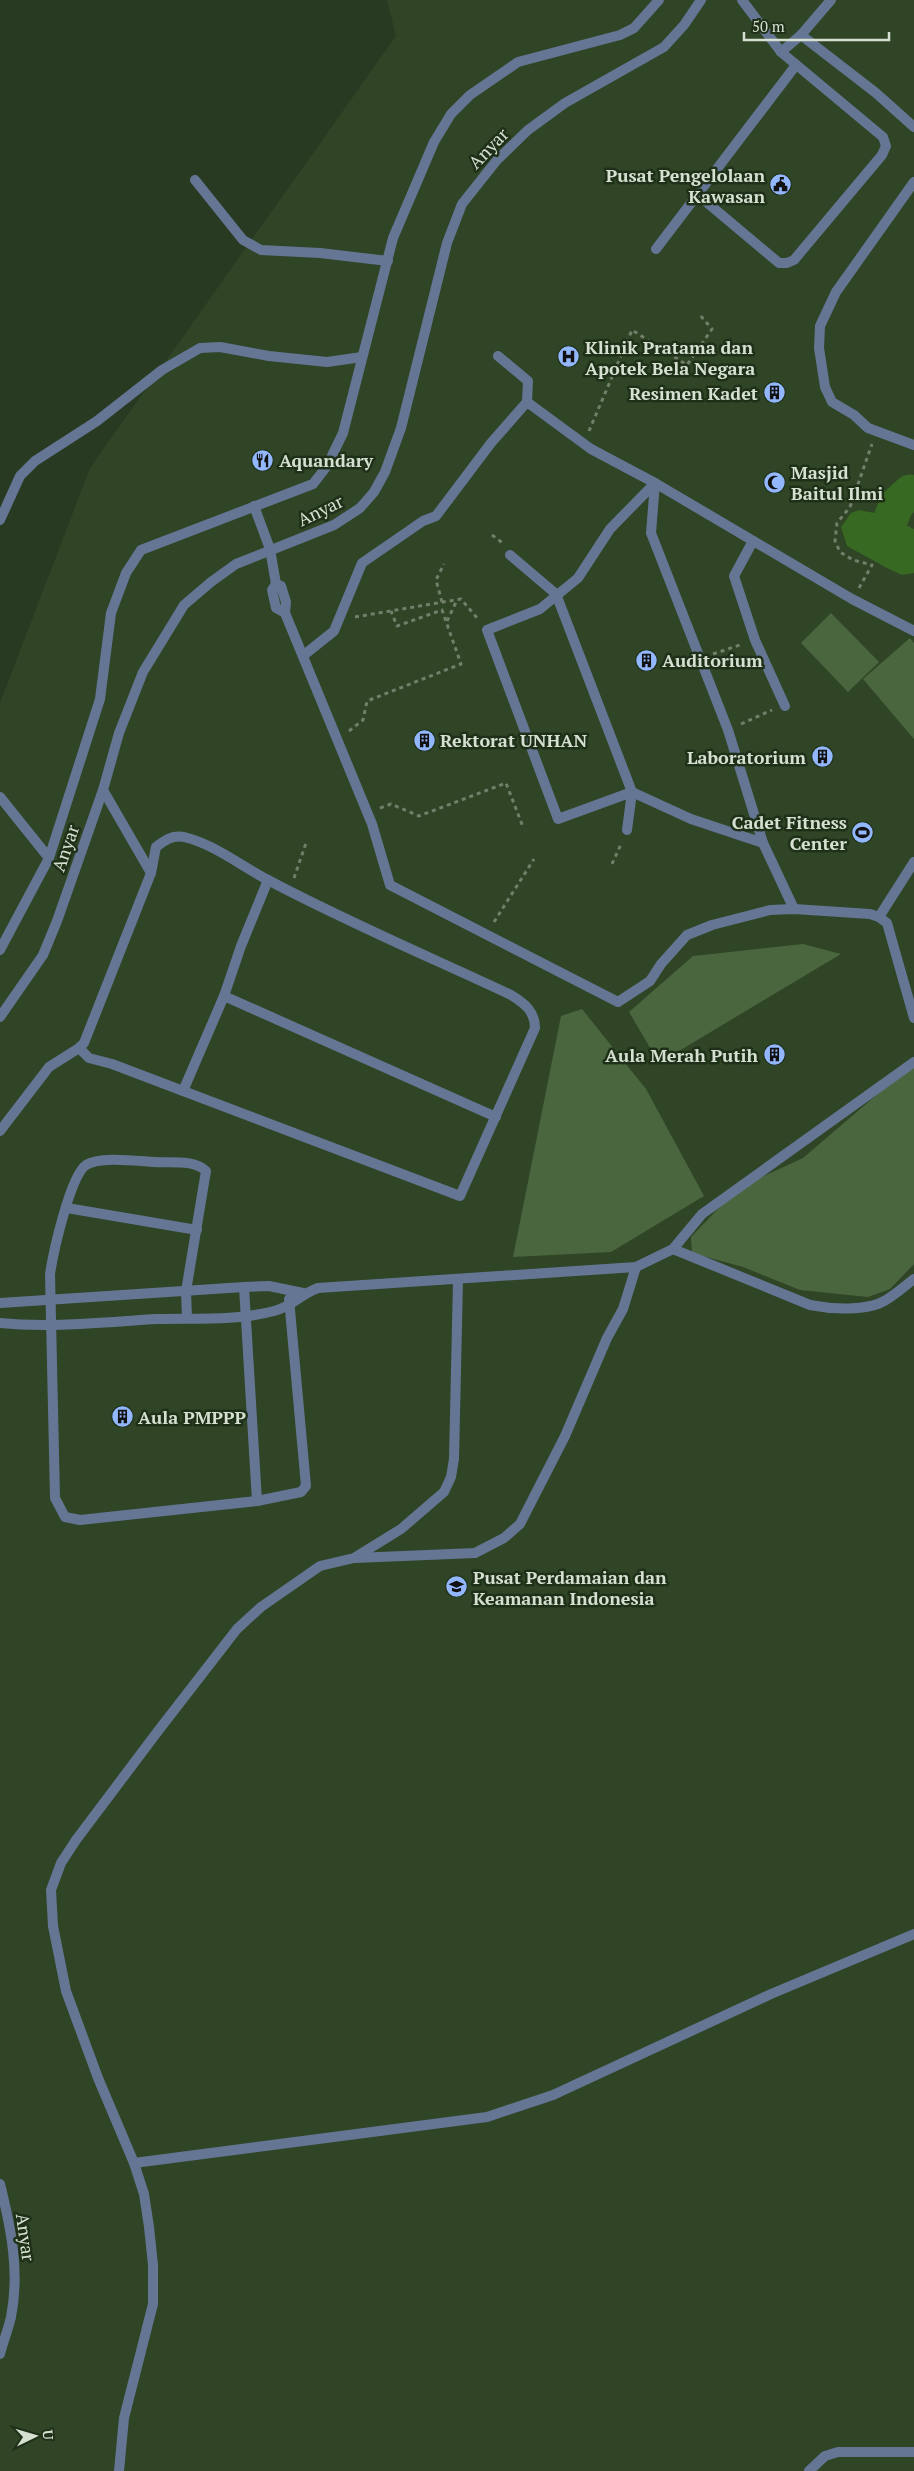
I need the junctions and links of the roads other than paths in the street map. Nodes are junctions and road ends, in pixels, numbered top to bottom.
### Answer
1 (659, 0) edge
2 (701, 0) edge
3 (742, 0) edge
4 (831, 0) edge
5 (801, 35) junction
6 (781, 52) junction
7 (796, 65) junction
8 (914, 127) edge
9 (196, 180) dead end
10 (914, 182) edge
11 (698, 195) junction
12 (656, 249) dead end
13 (388, 261) junction
14 (498, 356) dead end
15 (362, 357) junction
16 (527, 402) junction
17 (914, 445) edge
18 (655, 483) junction
19 (254, 506) junction
20 (0, 520) edge
21 (754, 541) junction
22 (270, 550) junction
23 (510, 555) dead end
24 (556, 594) junction
25 (914, 631) edge
26 (304, 656) junction
27 (785, 706) dead end
28 (102, 790) junction
29 (632, 792) junction
30 (0, 797) edge
31 (627, 830) road end
32 (763, 843) junction
33 (49, 858) junction
34 (914, 862) edge
35 (151, 873) junction
36 (268, 880) junction
37 (794, 909) junction
38 (879, 917) junction
39 (0, 950) edge
40 (224, 996) junction
41 (0, 1018) edge
42 (914, 1018) edge
43 (79, 1048) junction
44 (914, 1062) edge
45 (183, 1091) junction
46 (496, 1117) junction
47 (0, 1131) edge
48 (66, 1208) junction
49 (197, 1230) junction
50 (673, 1249) junction
51 (636, 1267) junction
52 (914, 1279) edge
53 (458, 1280) junction
54 (244, 1286) junction
55 (288, 1288) junction
56 (186, 1291) junction
57 (303, 1293) junction
58 (50, 1300) junction
59 (0, 1302) edge
60 (290, 1305) junction
61 (246, 1316) junction
62 (187, 1318) junction
63 (0, 1323) edge
64 (51, 1324) junction
65 (257, 1502) junction
66 (354, 1558) junction
67 (914, 1934) edge
68 (134, 2163) junction
69 (0, 2184) edge
70 (0, 2354) edge
71 (914, 2452) edge
72 (119, 2471) edge
73 (808, 2471) edge

1 - 13 street, Anyar
2 - 22 street, Anyar
3 - 6 street
4 - 5 street
5 - 6 street
5 - 8 street
6 - 7 street
7 - 11 street
7 - 11 street
9 - 13 street
10 - 17 street
11 - 12 street
13 - 15 street, Anyar
14 - 16 street
15 - 19 street, Anyar
15 - 20 street
16 - 18 street
16 - 26 street
18 - 21 street
18 - 24 street
18 - 32 street
19 - 22 street
19 - 33 street, Anyar
21 - 25 street
21 - 27 street
22 - 26 street
22 - 28 street, Anyar
23 - 24 street
24 - 29 street
24 - 29 street
26 - 37 street
28 - 35 street
28 - 41 street, Anyar
29 - 31 street
29 - 32 street
30 - 33 street
32 - 37 street
33 - 39 street, Anyar
34 - 38 street
35 - 36 street
35 - 43 street
36 - 40 street
36 - 46 street
37 - 38 street
38 - 42 street
40 - 45 street
40 - 46 street
43 - 45 street
43 - 47 street
44 - 50 street
45 - 46 street
48 - 49 street
48 - 49 street
48 - 58 street
49 - 56 street
50 - 51 street
50 - 52 street
51 - 53 street
51 - 66 street
53 - 57 street
53 - 66 street
54 - 55 street
54 - 56 street
54 - 61 street
55 - 57 street
55 - 60 street
56 - 58 street
56 - 62 street
57 - 60 street
58 - 59 street
58 - 64 street
60 - 61 street
60 - 65 street
61 - 62 street
61 - 65 street
62 - 64 street
63 - 64 street
64 - 65 street
66 - 68 street
67 - 68 street
68 - 72 street
69 - 70 street, Anyar
71 - 73 street

